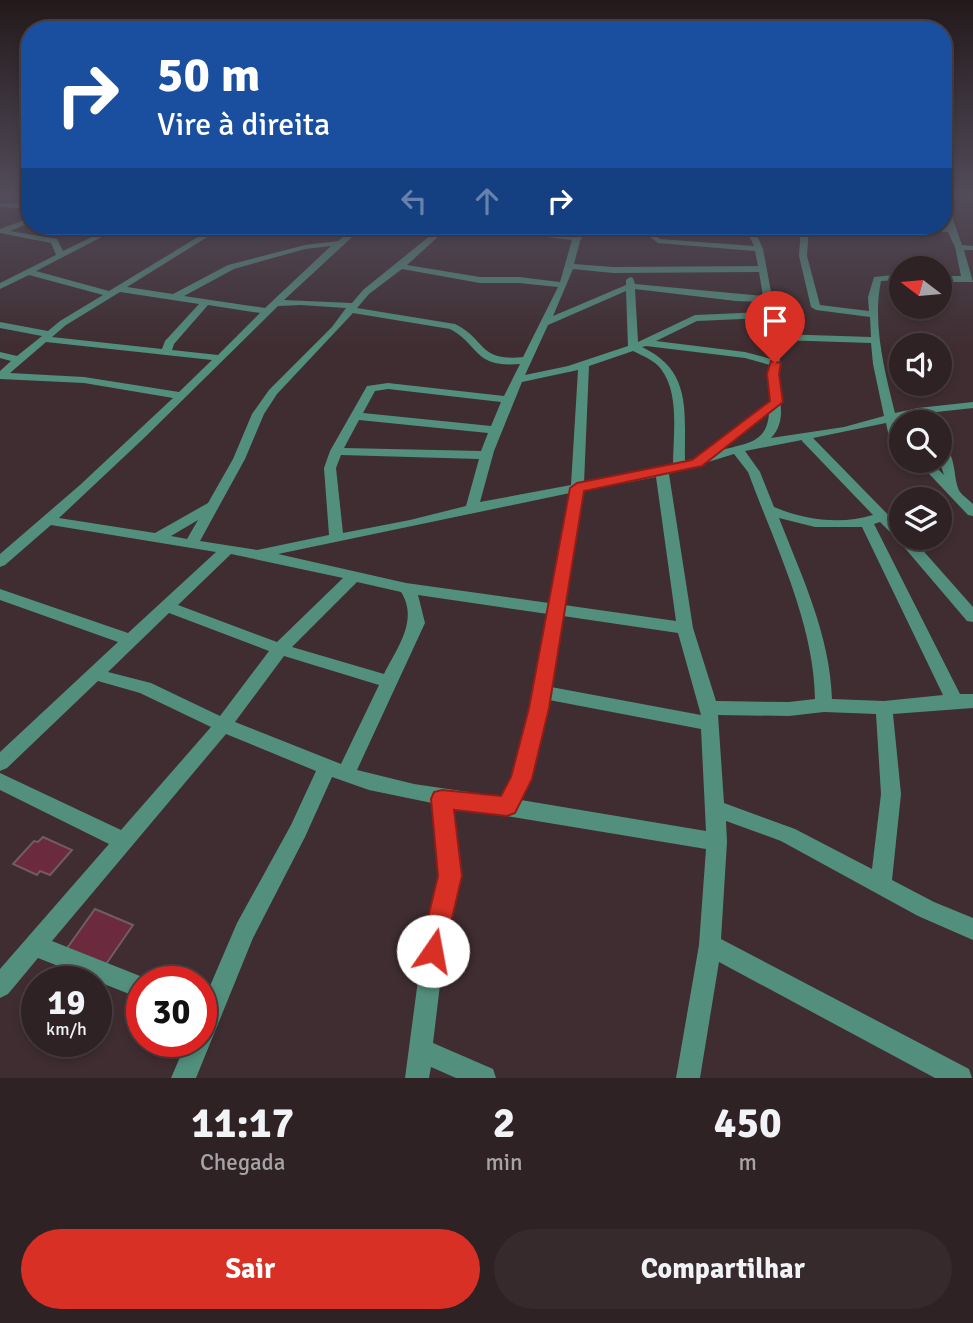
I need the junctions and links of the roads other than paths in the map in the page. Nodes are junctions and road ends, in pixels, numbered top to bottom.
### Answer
1 (56, 246) edge
2 (77, 246) edge
3 (189, 246) edge
4 (313, 246) edge
5 (335, 246) edge
6 (423, 246) edge
7 (573, 246) edge
8 (725, 246) edge
9 (803, 246) edge
10 (959, 247) joint
11 (973, 248) edge
12 (759, 249) joint
13 (60, 255) junction
14 (400, 266) junction
15 (569, 266) junction
16 (641, 269) junction
17 (762, 269) junction
18 (28, 272) junction
19 (889, 277) edge
20 (952, 279) edge
21 (970, 279) edge
22 (564, 285) junction
23 (0, 286) edge
24 (630, 286) junction
25 (121, 289) junction
26 (110, 294) junction
27 (175, 297) junction
28 (766, 299) junction
29 (206, 302) junction
30 (270, 307) junction
31 (351, 308) junction
32 (770, 315) junction
33 (875, 315) junction
34 (542, 324) junction
35 (0, 325) edge
36 (45, 336) junction
37 (774, 337) junction
38 (876, 340) junction
39 (645, 343) junction
40 (632, 347) junction
41 (166, 352) junction
42 (0, 355) edge
43 (220, 358) junction
44 (529, 359) junction
45 (18, 360) junction
46 (775, 363) junction
47 (584, 364) junction
48 (520, 379) junction
49 (180, 396) junction
50 (509, 400) junction
51 (776, 402) junction
52 (973, 405) edge
53 (889, 410) edge
54 (949, 410) edge
55 (355, 416) junction
56 (889, 418) edge
57 (860, 426) junction
58 (496, 430) junction
59 (889, 436) edge
60 (806, 438) junction
61 (760, 443) junction
62 (336, 451) junction
63 (738, 451) junction
64 (486, 455) junction
65 (697, 463) junction
66 (671, 470) junction
67 (935, 473) edge
68 (949, 487) edge
69 (577, 488) junction
70 (952, 490) edge
71 (211, 506) junction
72 (472, 508) junction
73 (766, 509) junction
74 (973, 512) edge
75 (884, 517) junction
76 (49, 520) junction
77 (866, 522) junction
78 (889, 522) edge
79 (159, 537) junction
80 (336, 537) junction
81 (192, 542) junction
82 (228, 549) junction
83 (914, 550) edge
84 (256, 554) junction
85 (0, 562) edge
86 (355, 575) junction
87 (406, 588) junction
88 (0, 594) edge
89 (168, 607) junction
90 (555, 610) junction
91 (973, 617) edge
92 (685, 628) junction
93 (132, 641) junction
94 (280, 649) junction
95 (94, 674) junction
96 (390, 682) junction
97 (541, 692) junction
98 (954, 701) junction
99 (973, 701) edge
100 (824, 705) junction
101 (884, 708) junction
102 (709, 716) junction
103 (223, 724) junction
104 (0, 763) edge
105 (336, 771) junction
106 (0, 781) edge
107 (442, 799) junction
108 (507, 807) junction
109 (714, 808) junction
110 (123, 841) junction
111 (717, 842) junction
112 (881, 885) junction
113 (973, 929) edge
114 (34, 945) junction
115 (710, 945) junction
116 (126, 982) edge
117 (0, 986) edge
118 (217, 992) edge
119 (419, 1049) junction
120 (192, 1057) edge
121 (183, 1078) edge
122 (416, 1078) edge
123 (484, 1078) edge
124 (688, 1078) edge
125 (960, 1078) edge

1 - 13 street
2 - 13 street
3 - 25 street
4 - 27 street
5 - 30 street
6 - 14 street
7 - 15 street
8 - 12 street
9 - 33 street
10 - 11 street
10 - 21 street
12 - 17 street
13 - 18 street
14 - 22 street
14 - 31 street
15 - 16 street
15 - 22 street
16 - 17 street
16 - 24 street
17 - 28 street
18 - 23 street
18 - 26 street
19 - 33 street
20 - 21 street
22 - 34 street
24 - 28 street
24 - 34 street
24 - 40 street
25 - 26 street
25 - 27 street
26 - 36 street
27 - 29 street
28 - 32 street
29 - 30 street
29 - 41 street
30 - 31 street
30 - 43 street
31 - 44 street
31 - 71 street
32 - 37 street
32 - 39 street
33 - 38 street
34 - 44 street
35 - 36 street
36 - 41 street
36 - 45 street
37 - 38 street
37 - 46 street
38 - 53 street
39 - 40 street
39 - 46 street
40 - 47 street
40 - 66 street
41 - 43 street
42 - 45 street
43 - 49 street
44 - 48 street
45 - 49 street
46 - 51 street
47 - 48 street
47 - 69 street
48 - 50 street
49 - 76 street
50 - 55 street
50 - 58 street
51 - 61 street
51 - 65 street
52 - 54 street
55 - 58 street
55 - 62 street
56 - 57 street
57 - 59 street
57 - 60 street
58 - 64 street
60 - 61 street
60 - 75 street
61 - 63 street
62 - 64 street
62 - 80 street
63 - 65 street
63 - 73 street
64 - 72 street
65 - 66 street
66 - 69 street
66 - 92 street
67 - 68 street
69 - 72 street
69 - 90 street
70 - 74 street
71 - 79 street
71 - 81 street
72 - 80 street
73 - 77 street
73 - 100 street
75 - 77 street
75 - 78 street
76 - 79 street
76 - 85 street
77 - 98 street
79 - 81 street
80 - 84 street
81 - 82 street
82 - 84 street
82 - 89 street
83 - 91 street
84 - 86 street
86 - 87 street
86 - 94 street
87 - 90 street
87 - 96 street
88 - 93 street
89 - 93 street
89 - 94 street
90 - 92 street
90 - 97 street
92 - 102 street
93 - 95 street
94 - 96 street
94 - 103 street
95 - 103 street
95 - 104 street
96 - 105 street
97 - 102 street
97 - 108 street
98 - 99 street
98 - 101 street
100 - 101 street
100 - 102 street
101 - 112 street
102 - 109 street
103 - 105 street
103 - 110 street
105 - 107 street
105 - 118 street
106 - 110 street
107 - 108 street
107 - 119 street
108 - 111 street
109 - 111 street
109 - 112 street
110 - 114 street
111 - 115 street
112 - 113 street
114 - 116 street
114 - 117 street
115 - 124 street
115 - 125 street
119 - 122 street
119 - 123 street
120 - 121 street

